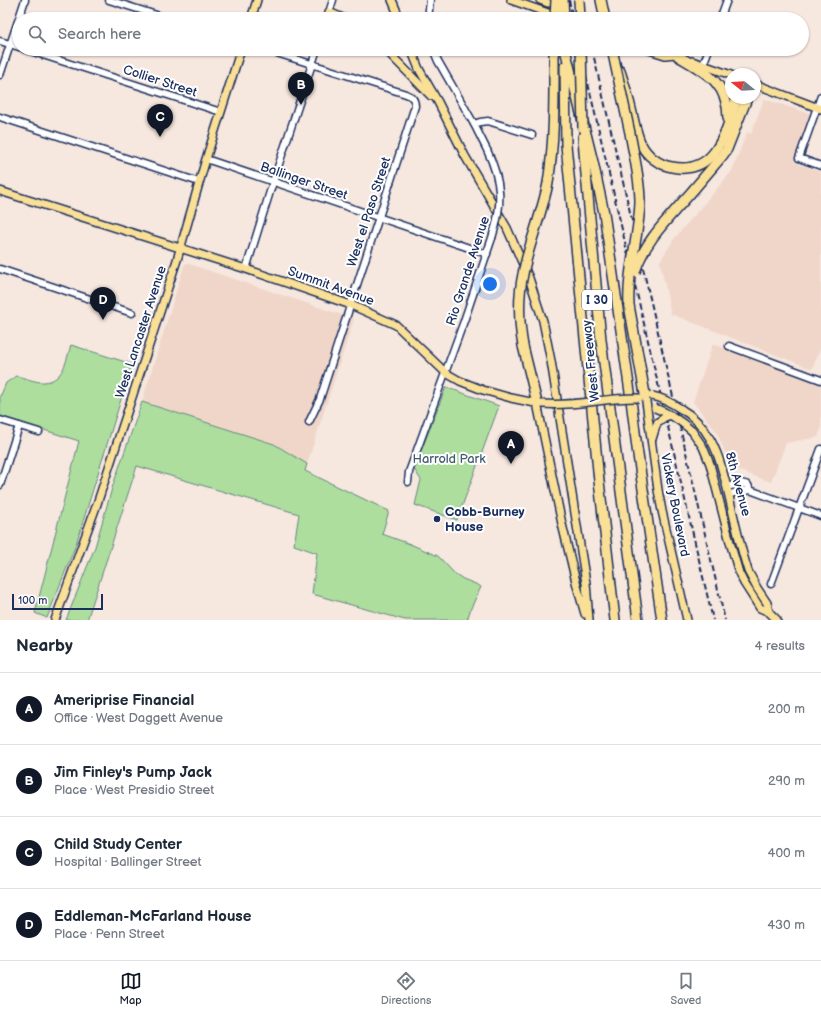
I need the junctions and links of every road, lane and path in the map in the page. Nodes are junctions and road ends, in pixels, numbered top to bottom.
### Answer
1 (25, 0) edge
2 (109, 0) edge
3 (257, 0) edge
4 (333, 0) edge
5 (392, 0) edge
6 (430, 0) edge
7 (511, 0) edge
8 (540, 0) edge
9 (563, 0) edge
10 (579, 0) edge
11 (601, 0) edge
12 (727, 0) edge
13 (552, 1) edge
14 (21, 12) edge
15 (147, 12) edge
16 (253, 12) edge
17 (329, 12) edge
18 (397, 12) edge
19 (429, 12) edge
20 (541, 12) edge
21 (553, 12) edge
22 (564, 12) edge
23 (580, 12) edge
24 (604, 12) edge
25 (723, 12) edge
26 (12, 38) edge
27 (0, 41) edge
28 (10, 44) junction
29 (46, 56) edge
30 (239, 56) edge
31 (286, 56) edge
32 (315, 56) edge
33 (392, 56) edge
34 (414, 56) edge
35 (436, 56) edge
36 (554, 56) edge
37 (565, 56) edge
38 (567, 56) edge
39 (581, 56) edge
40 (613, 56) edge
41 (614, 56) edge
42 (679, 56) edge
43 (681, 56) edge
44 (706, 56) edge
45 (312, 64) junction
46 (703, 65) junction
47 (725, 73) edge
48 (0, 74) edge
49 (761, 86) edge
50 (821, 96) edge
51 (438, 102) junction
52 (735, 104) edge
53 (745, 104) edge
54 (819, 108) edge
55 (221, 112) junction
56 (0, 117) edge
57 (474, 124) junction
58 (726, 127) junction
59 (532, 135) dead end
60 (206, 159) junction
61 (821, 166) edge
62 (199, 182) junction
63 (273, 182) junction
64 (0, 191) edge
65 (379, 217) junction
66 (181, 249) junction
67 (487, 254) junction
68 (0, 269) edge
69 (246, 269) junction
70 (351, 304) junction
71 (629, 305) junction
72 (132, 313) dead end
73 (729, 346) dead end
74 (446, 373) junction
75 (821, 380) edge
76 (645, 396) junction
77 (540, 404) junction
78 (646, 405) junction
79 (671, 415) junction
80 (0, 420) edge
81 (309, 422) dead end
82 (20, 426) junction
83 (39, 432) dead end
84 (651, 441) junction
85 (821, 449) edge
86 (408, 482) dead end
87 (0, 485) edge
88 (728, 491) junction
89 (644, 495) junction
90 (800, 508) junction
91 (821, 516) edge
92 (771, 584) dead end
93 (769, 612) junction
94 (55, 620) edge
95 (588, 620) edge
96 (616, 620) edge
97 (638, 620) edge
98 (662, 620) edge
99 (669, 620) edge
100 (688, 620) edge
101 (777, 620) edge

1 - 14 street
2 - 15 street
3 - 16 main road
4 - 17 street
5 - 18 main road
6 - 19 street
7 - 20 main road
8 - 13 main road
9 - 22 highway, bridge
10 - 23 highway, bridge
11 - 24 highway
12 - 25 street
13 - 21 highway, bridge
26 - 28 street
27 - 28 street
28 - 48 street
29 - 55 street, Collier Street
30 - 55 main road, West Lancaster Avenue
31 - 45 street
32 - 45 street
33 - 51 main road
34 - 51 main road
35 - 57 street, Rio Grande Avenue
36 - 77 highway, bridge
37 - 96 highway, West Freeway / I 30
38 - 89 highway
39 - 97 highway, West Freeway / I 30, bridge
40 - 71 highway, bridge
41 - 58 highway, bridge
42 - 58 highway
43 - 46 main road
44 - 46 street
45 - 63 street
45 - 65 street, West el Paso Street
46 - 47 main road
49 - 54 main road
50 - 54 street
51 - 95 main road
52 - 58 highway
53 - 71 highway, bridge
54 - 61 street
55 - 60 main road, West Lancaster Avenue
56 - 62 street
57 - 59 street
57 - 67 street, Rio Grande Avenue, bridge
60 - 62 main road, West Lancaster Avenue
60 - 63 street, Ballinger Street
62 - 66 main road, West Lancaster Avenue
63 - 65 street, Ballinger Street
63 - 69 street
64 - 66 main road, Summit Avenue
65 - 67 street, Ballinger Street
65 - 70 street, West el Paso Street
66 - 69 main road, Summit Avenue
66 - 94 main road, West Lancaster Avenue
67 - 74 street, Rio Grande Avenue
68 - 72 street
69 - 70 main road, Summit Avenue
70 - 74 main road, Summit Avenue
70 - 81 street, West el Paso Street
71 - 76 highway
73 - 75 street
74 - 77 main road, Summit Avenue
74 - 86 street, Rio Grande Avenue
76 - 77 main road, Summit Avenue, bridge
76 - 78 main road
76 - 88 main road, 8th Avenue, bridge
77 - 95 main road
78 - 79 main road, 8th Avenue, bridge
78 - 84 main road, Vickery Boulevard
79 - 84 main road, bridge
79 - 93 main road, 8th Avenue, bridge
80 - 82 street
82 - 83 street
82 - 87 street
84 - 100 main road, Vickery Boulevard
85 - 90 street
88 - 90 street
88 - 93 main road, 8th Avenue
89 - 98 highway
89 - 99 highway
90 - 91 street
90 - 92 street
93 - 101 main road, 8th Avenue

